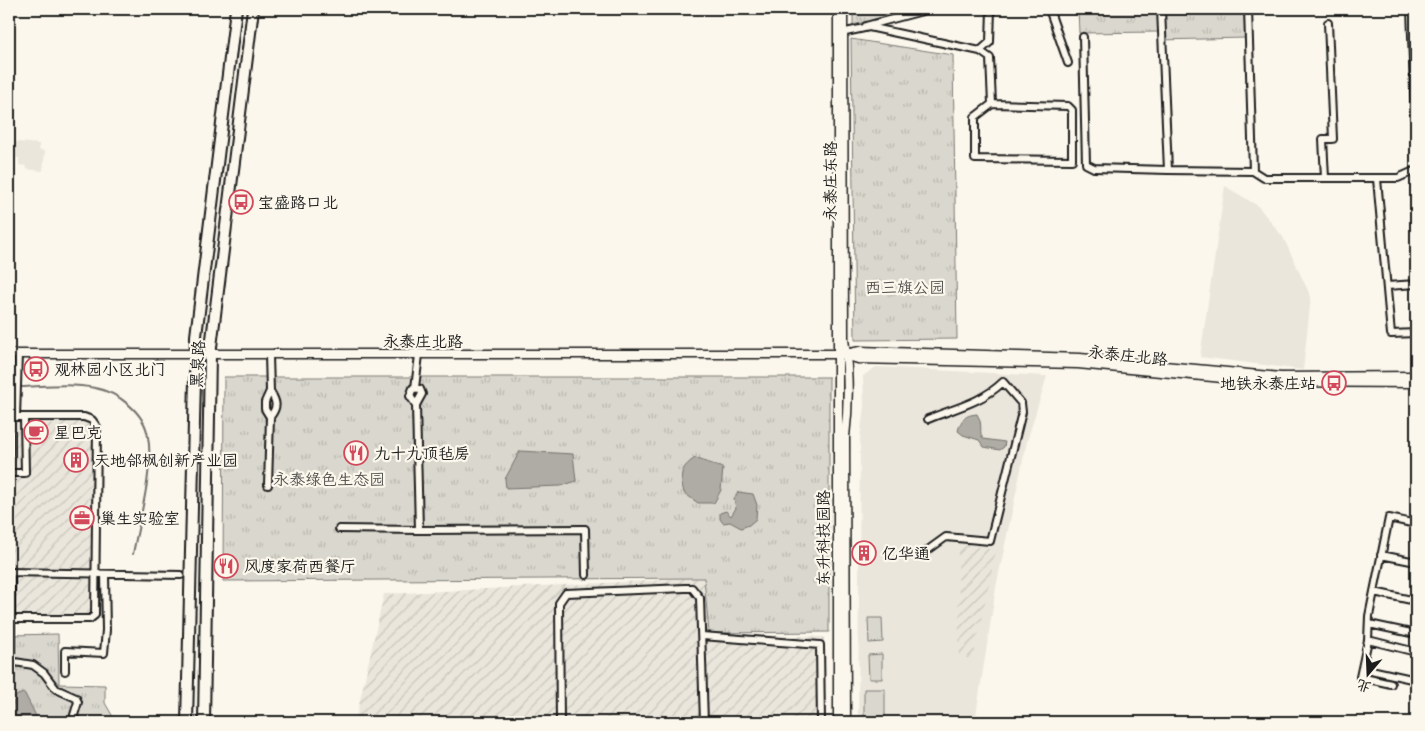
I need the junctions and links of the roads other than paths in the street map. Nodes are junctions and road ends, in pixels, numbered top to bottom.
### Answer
1 (236, 9) edge
2 (252, 9) edge
3 (838, 9) edge
4 (843, 9) edge
5 (930, 9) edge
6 (991, 9) edge
7 (1049, 9) edge
8 (1161, 9) edge
9 (1248, 9) edge
10 (1411, 9) edge
11 (1328, 23) dead end
12 (1083, 37) dead end
13 (980, 51) junction
14 (1068, 64) dead end
15 (992, 104) junction
16 (1416, 144) edge
17 (1168, 170) junction
18 (1416, 170) edge
19 (1253, 171) junction
20 (1325, 178) junction
21 (1377, 179) junction
22 (1416, 284) edge
23 (1387, 286) junction
24 (1416, 333) edge
25 (9, 354) edge
26 (18, 354) junction
27 (210, 354) junction
28 (844, 354) junction
29 (195, 355) junction
30 (269, 355) junction
31 (419, 355) junction
32 (1416, 376) edge
33 (1416, 383) edge
34 (416, 388) junction
35 (270, 391) junction
36 (416, 405) junction
37 (11, 417) edge
38 (24, 417) junction
39 (270, 418) junction
40 (928, 418) dead end
41 (268, 485) dead end
42 (1416, 524) edge
43 (339, 529) dead end
44 (419, 530) junction
45 (928, 550) dead end
46 (1381, 555) junction
47 (1416, 562) edge
48 (10, 572) edge
49 (95, 574) junction
50 (105, 574) junction
51 (181, 575) dead end
52 (586, 575) dead end
53 (1374, 592) junction
54 (1416, 601) edge
55 (10, 619) edge
56 (1369, 624) junction
57 (1416, 634) edge
58 (702, 636) junction
59 (1368, 640) junction
60 (1416, 652) edge
61 (10, 661) edge
62 (1362, 668) junction
63 (65, 672) dead end
64 (1416, 680) edge
65 (1391, 684) dead end
66 (75, 722) edge
67 (187, 722) edge
68 (204, 722) edge
69 (560, 722) edge
70 (704, 722) edge
71 (821, 722) edge
72 (838, 722) edge
73 (846, 722) edge

1 - 29 main road, 黑泉路
2 - 27 main road, 黑泉路
3 - 28 street, 永泰庄东路
4 - 28 street, 永泰庄东路
5 - 13 street
6 - 13 street
7 - 14 street
8 - 17 street
9 - 19 street
10 - 16 street
11 - 20 street
12 - 17 street
13 - 15 street
15 - 15 street
17 - 19 street
18 - 21 street
19 - 20 street
20 - 21 street
21 - 23 street
22 - 23 street
23 - 24 street
25 - 26 street, 永泰庄北路
26 - 29 street, 永泰庄北路
26 - 37 street
27 - 29 street, 永泰庄北路
27 - 30 street, 永泰庄北路
27 - 68 main road, 黑泉路
28 - 31 street, 永泰庄北路
28 - 32 street, 永泰庄北路
28 - 33 street, 永泰庄北路
28 - 72 street, 东升科技园路
28 - 73 street, 东升科技园路
29 - 67 main road, 黑泉路
30 - 31 street, 永泰庄北路
30 - 35 street
31 - 34 street
34 - 36 street
34 - 36 street
35 - 39 street
35 - 39 street
36 - 44 street
37 - 38 street
37 - 38 street
38 - 49 street
39 - 41 street
40 - 45 street
42 - 46 street
43 - 44 street
44 - 52 street
46 - 47 street
46 - 53 street
48 - 49 street
48 - 55 street
49 - 50 street
49 - 55 street
50 - 51 street
50 - 63 street
53 - 54 street
53 - 56 street
55 - 61 street
56 - 57 street
56 - 59 street
58 - 69 street
58 - 70 street
58 - 71 street
59 - 60 street
59 - 62 street
61 - 66 street
62 - 64 street
62 - 65 street

